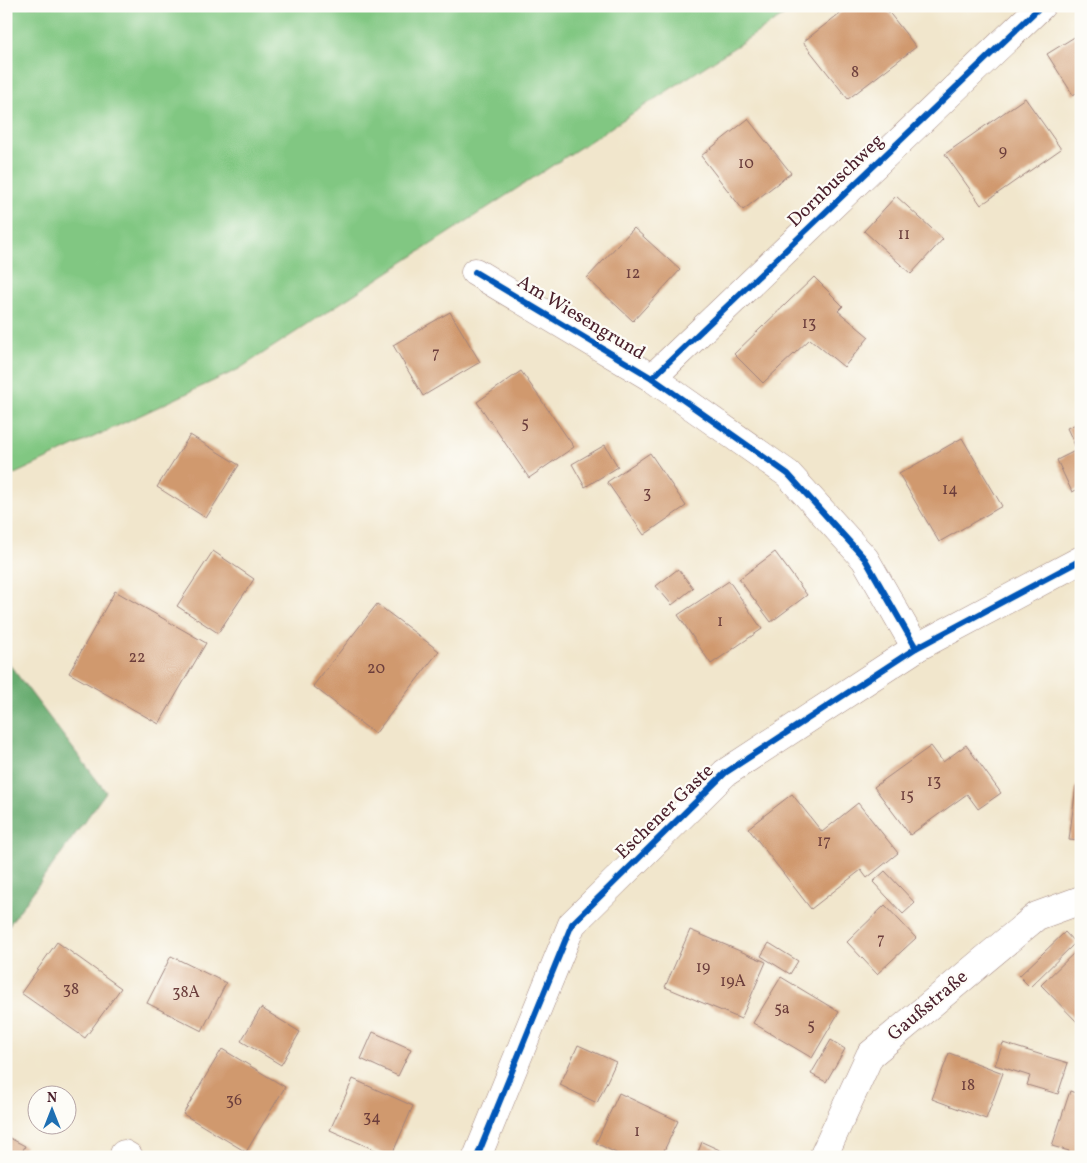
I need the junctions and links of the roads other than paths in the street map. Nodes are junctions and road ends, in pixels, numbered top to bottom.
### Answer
1 (1041, 6) edge
2 (475, 272) dead end
3 (652, 378) junction
4 (1081, 560) edge
5 (916, 648) junction
6 (1081, 900) edge
7 (481, 1156) edge
8 (823, 1157) edge

1 - 3 street, Dornbuschweg
2 - 3 street, Am Wiesengrund
3 - 5 street, Am Wiesengrund
4 - 5 street, Eschener Gaste
5 - 7 street, Eschener Gaste
6 - 8 street, Gaußstraße

